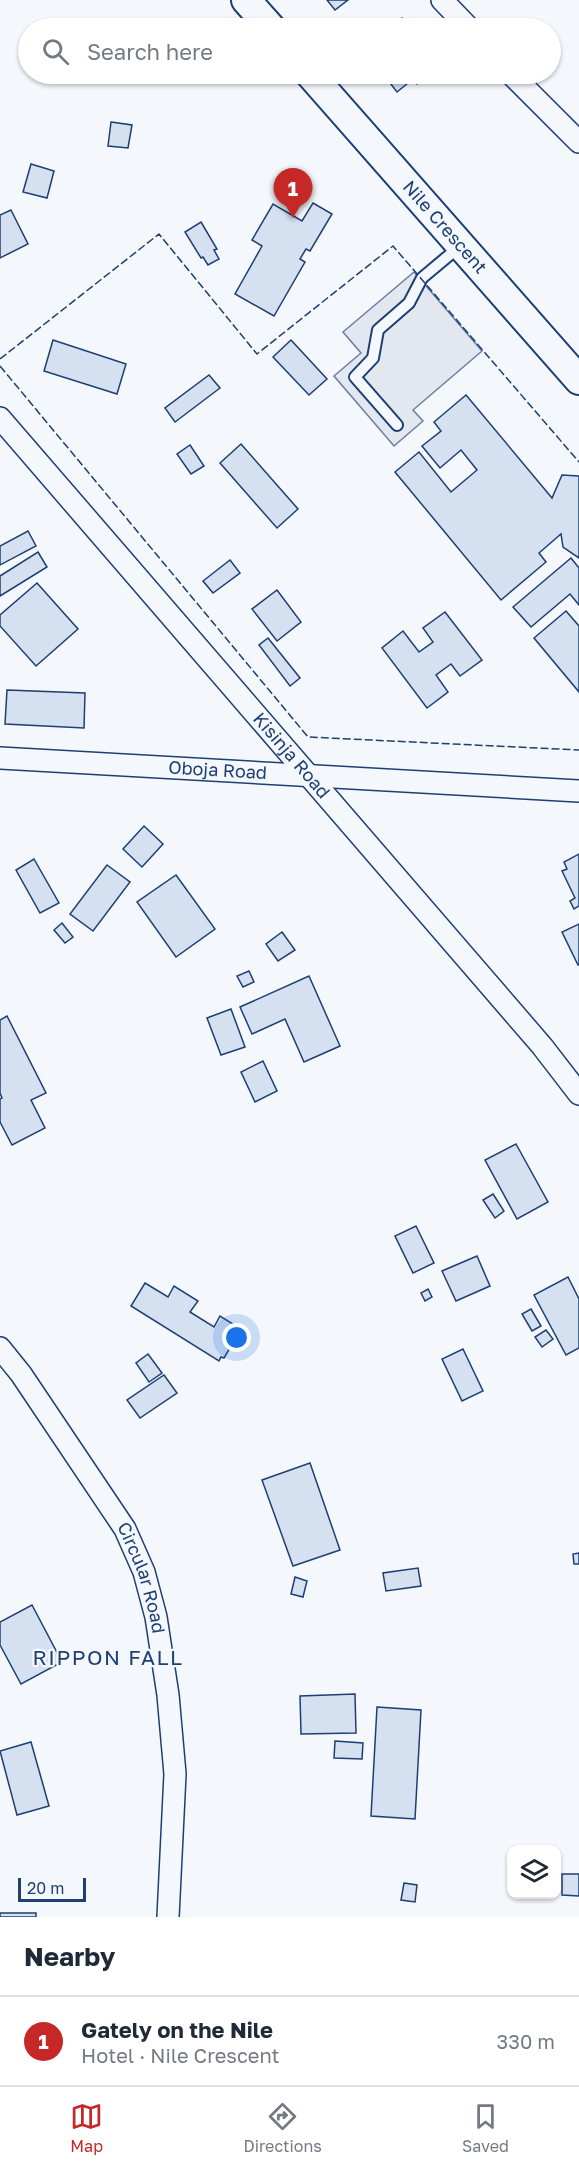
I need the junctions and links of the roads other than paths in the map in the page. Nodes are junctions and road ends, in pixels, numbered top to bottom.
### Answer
1 (246, 0) edge
2 (442, 0) edge
3 (262, 18) edge
4 (459, 18) edge
5 (319, 84) edge
6 (521, 84) edge
7 (579, 142) edge
8 (462, 245) junction
9 (579, 380) edge
10 (0, 418) edge
11 (397, 425) dead end
12 (0, 758) edge
13 (310, 776) junction
14 (579, 791) edge
15 (579, 1094) edge
16 (0, 1348) edge
17 (168, 1917) edge

1 - 3 street
2 - 4 street
5 - 8 street, Nile Crescent
6 - 7 street
8 - 9 street, Nile Crescent
8 - 11 lane
10 - 13 street, Kisinja Road
12 - 13 street, Oboja Road
13 - 14 street, Oboja Road
13 - 15 street, Kisinja Road
16 - 17 street, Circular Road

